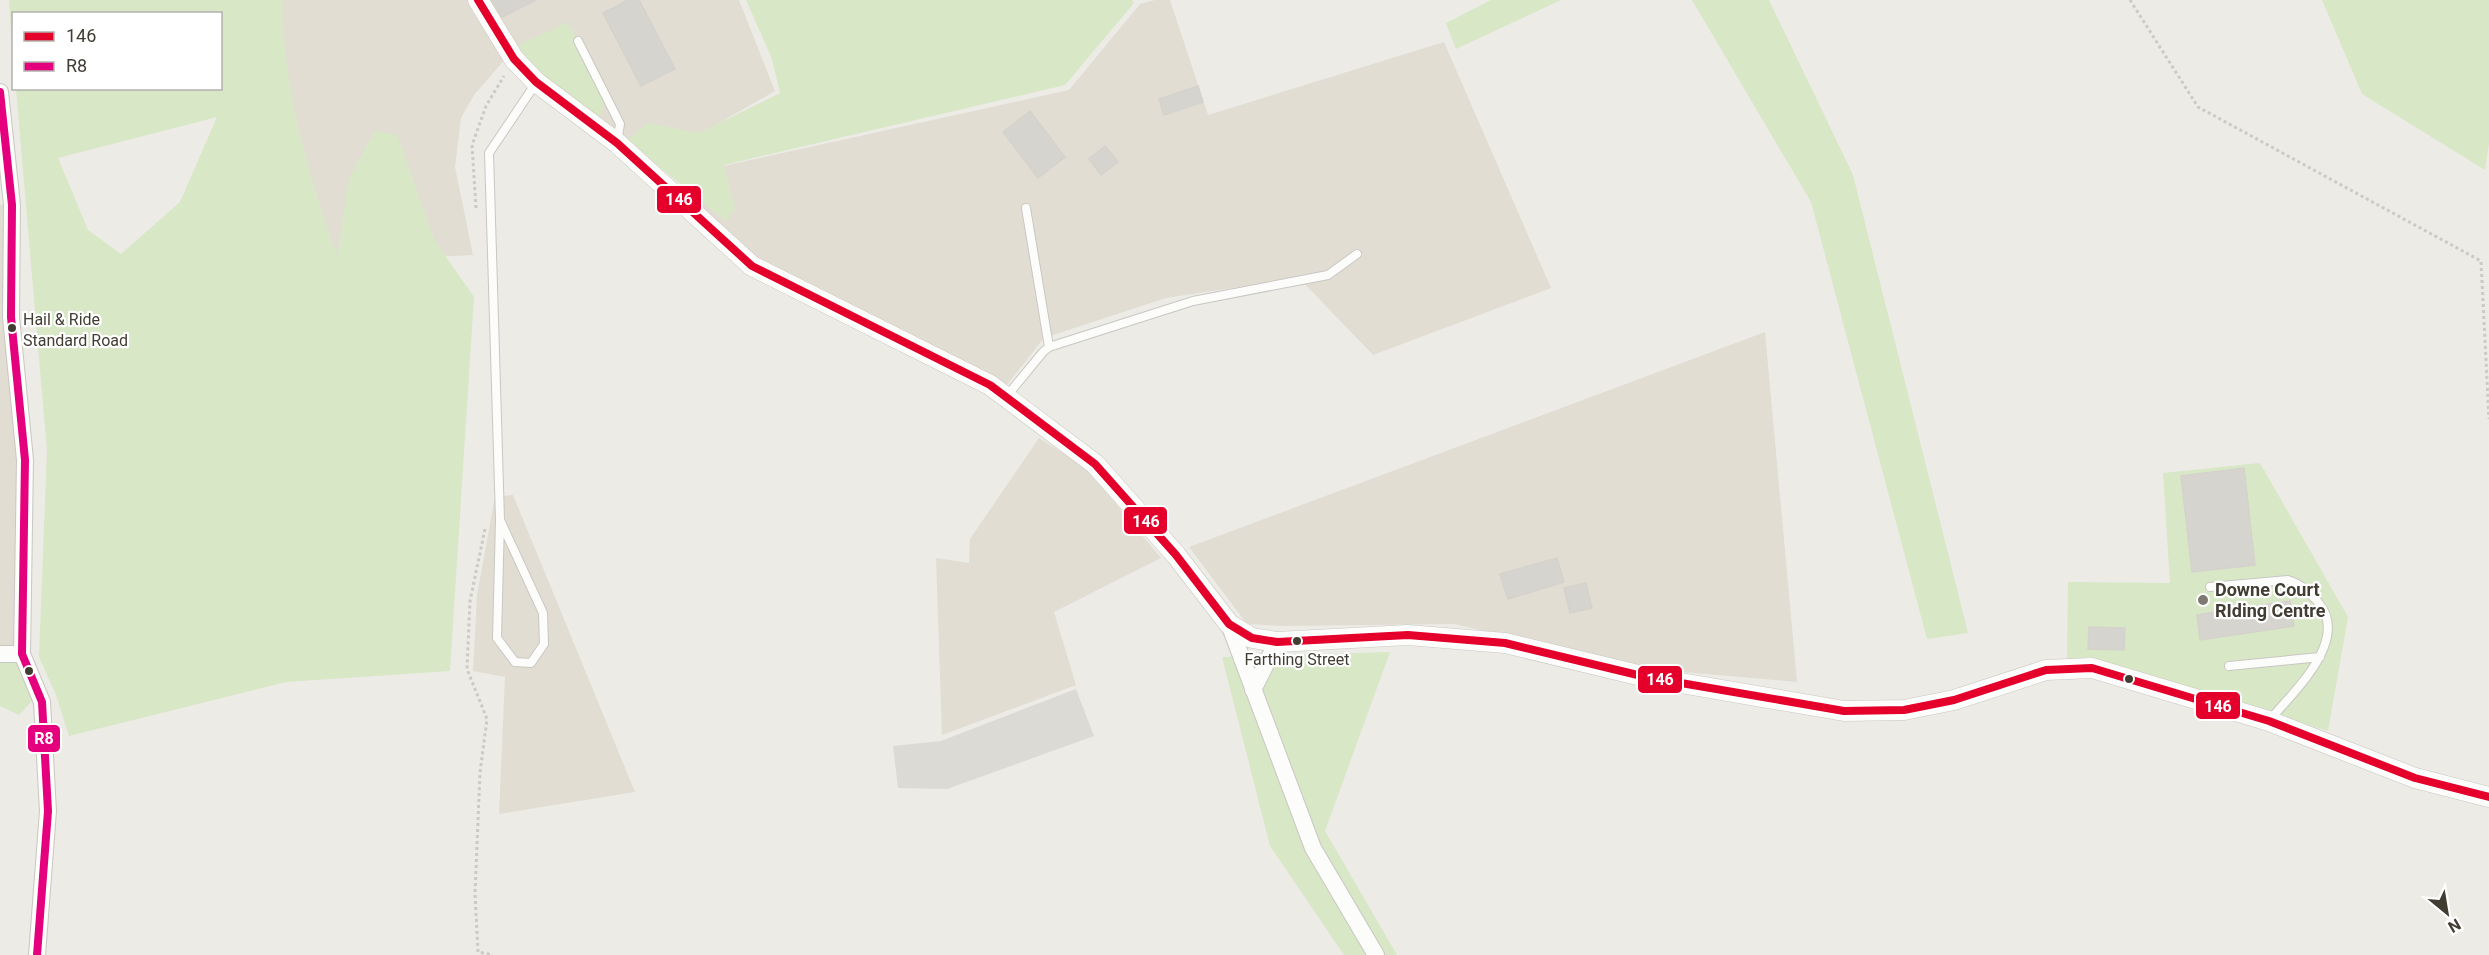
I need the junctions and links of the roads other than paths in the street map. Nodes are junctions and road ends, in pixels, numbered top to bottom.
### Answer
1 (478, 0) edge
2 (579, 41) dead end
3 (536, 82) junction
4 (0, 92) edge
5 (617, 143) junction
6 (1026, 208) dead end
7 (1357, 254) dead end
8 (5, 317) edge
9 (1049, 347) junction
10 (1006, 398) junction
11 (500, 520) junction
12 (2210, 588) dead end
13 (1229, 624) junction
14 (1277, 642) junction
15 (0, 654) edge
16 (22, 654) junction
17 (2320, 657) junction
18 (2229, 666) dead end
19 (1253, 690) junction
20 (2269, 721) junction
21 (2489, 797) edge
22 (37, 955) edge
23 (1376, 955) edge

1 - 3 street
2 - 5 lane
3 - 5 street
3 - 11 lane
4 - 8 street
5 - 10 street
6 - 9 lane
7 - 9 lane
8 - 16 street
9 - 10 lane
10 - 13 street
11 - 11 lane
12 - 17 lane
13 - 14 street
13 - 19 street
14 - 19 street
14 - 20 street
15 - 16 street
16 - 22 street
17 - 18 lane
17 - 20 lane
19 - 23 street
20 - 21 street

